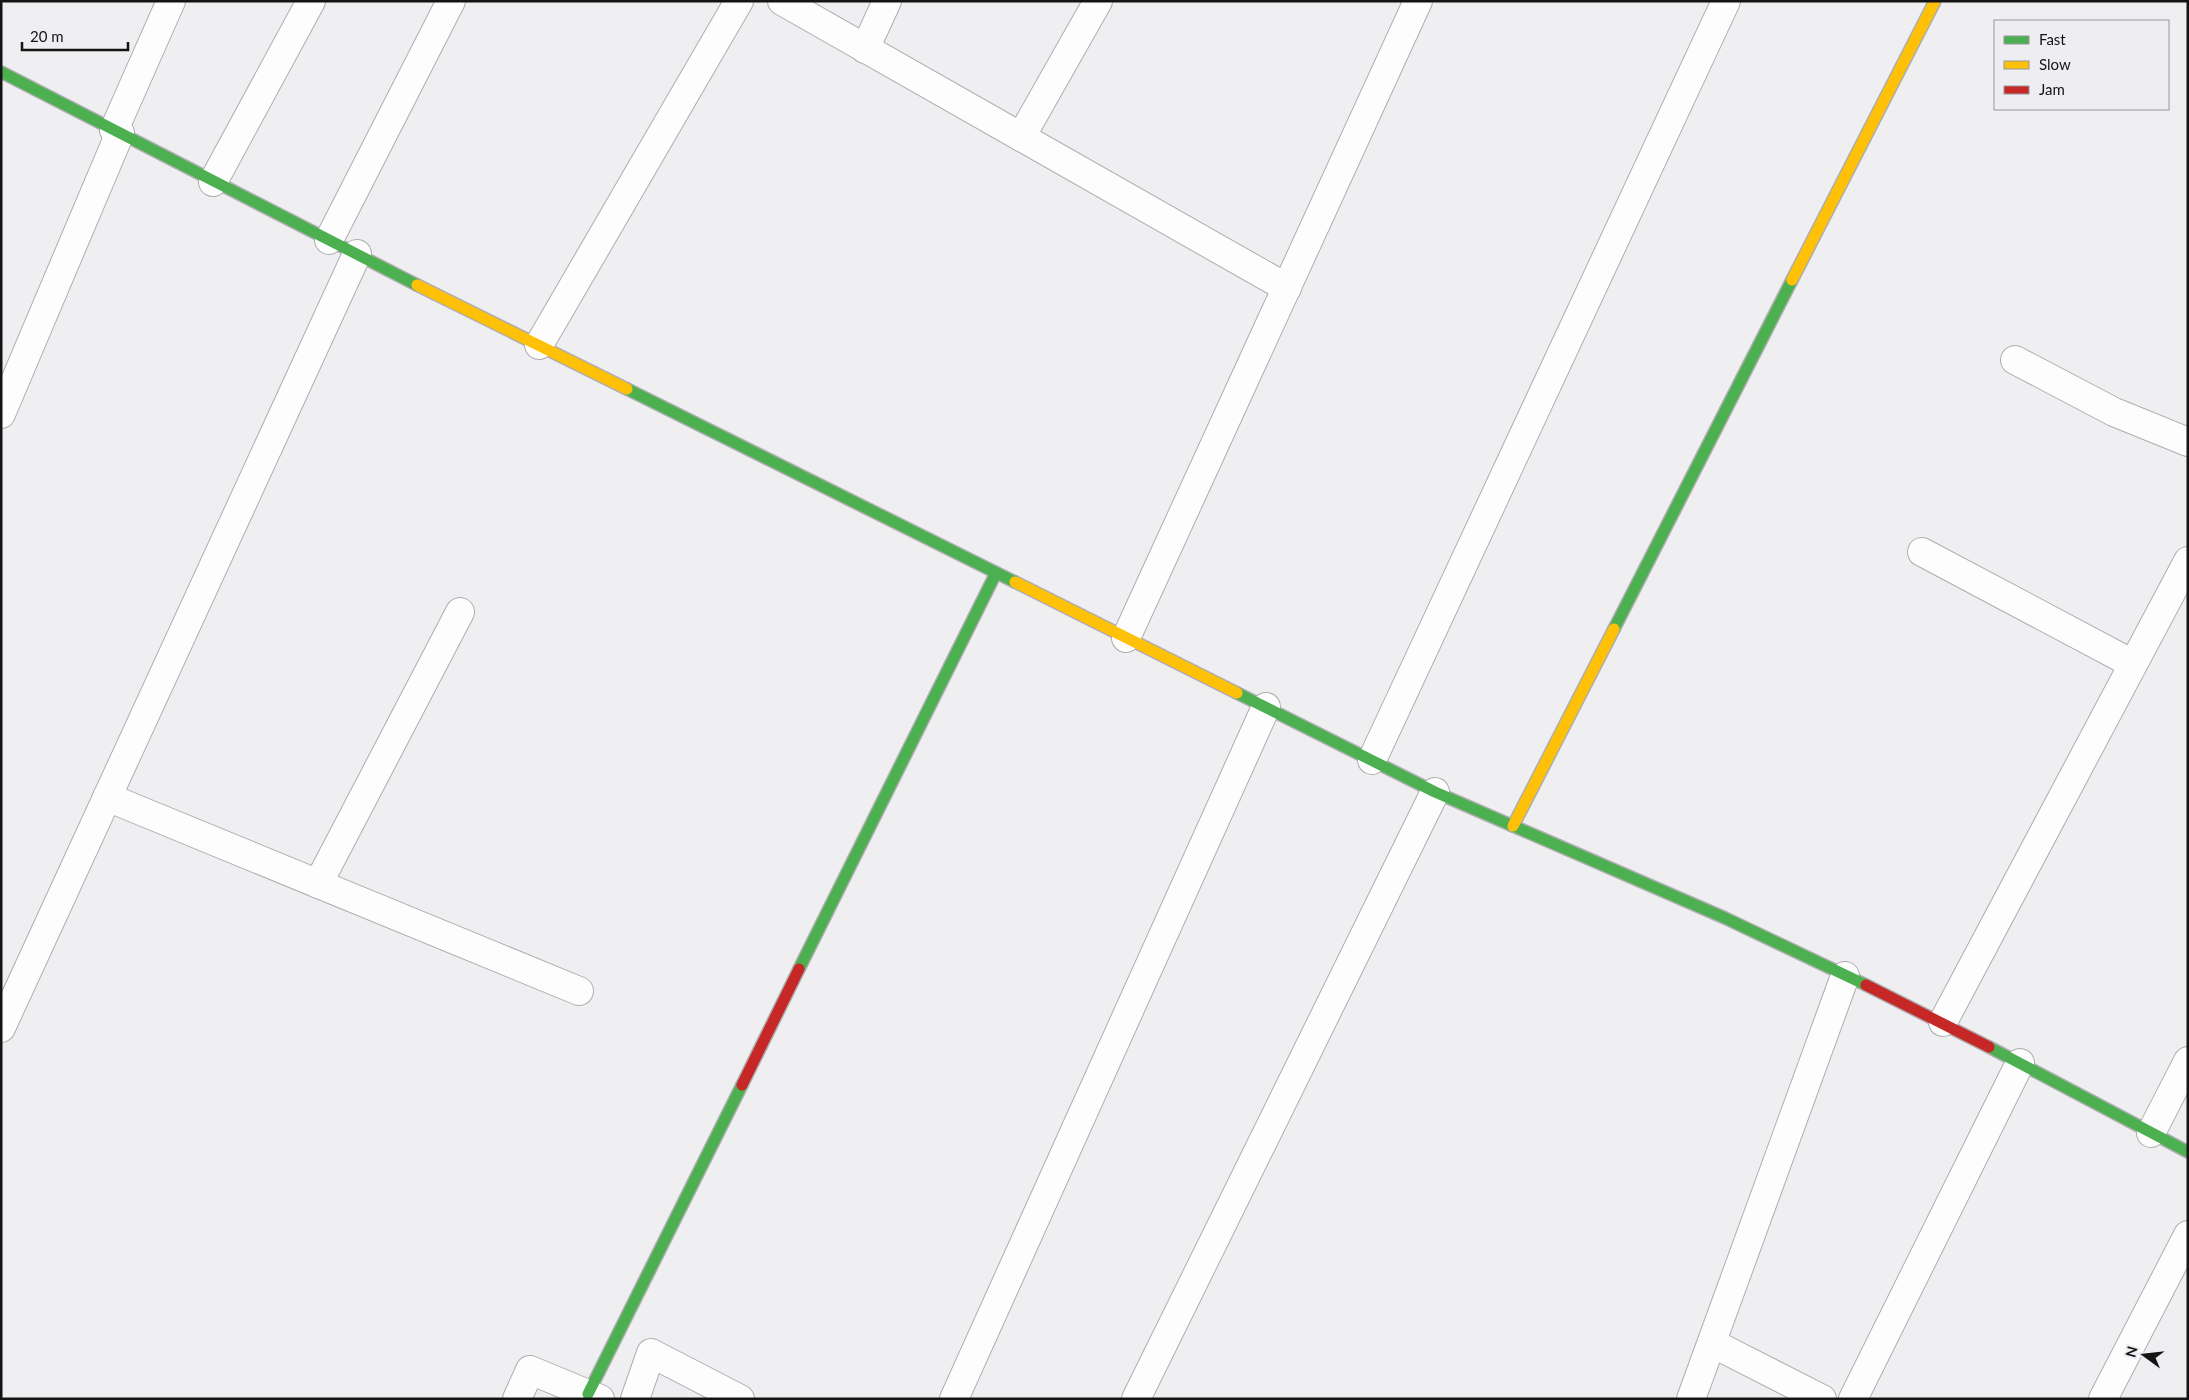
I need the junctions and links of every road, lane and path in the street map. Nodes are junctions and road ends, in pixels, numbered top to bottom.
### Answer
1 (171, 1) edge
2 (311, 1) edge
3 (451, 1) edge
4 (739, 1) edge
5 (782, 1) edge
6 (888, 1) edge
7 (1098, 1) edge
8 (1418, 1) edge
9 (1726, 1) edge
10 (1935, 1) edge
11 (865, 49) junction
12 (1, 72) edge
13 (117, 132) junction
14 (1021, 137) junction
15 (213, 182) junction
16 (330, 240) junction
17 (357, 254) junction
18 (1287, 288) junction
19 (539, 345) junction
20 (2015, 360) dead end
21 (1, 414) edge
22 (2188, 442) edge
23 (1922, 552) dead end
24 (2188, 561) edge
25 (996, 573) junction
26 (460, 612) dead end
27 (1126, 638) junction
28 (2134, 664) junction
29 (1266, 707) junction
30 (1372, 760) junction
31 (1435, 792) junction
32 (107, 797) junction
33 (1513, 826) junction
34 (318, 884) junction
35 (1845, 976) junction
36 (579, 991) dead end
37 (1943, 1022) junction
38 (1, 1028) edge
39 (2188, 1061) edge
40 (2020, 1063) junction
41 (2151, 1133) junction
42 (2188, 1152) edge
43 (2188, 1235) edge
44 (1712, 1343) junction
45 (594, 1396) edge
46 (517, 1399) edge
47 (635, 1399) edge
48 (740, 1399) edge
49 (954, 1399) edge
50 (1136, 1399) edge
51 (1691, 1399) edge
52 (1822, 1399) edge
53 (1853, 1399) edge
54 (2103, 1399) edge

1 - 13 street
2 - 15 street
3 - 16 street
4 - 19 street
5 - 11 street
6 - 11 street
7 - 14 street
8 - 18 street
9 - 30 street
10 - 33 street
11 - 14 street
12 - 13 street
13 - 15 street
13 - 21 street
14 - 18 street
15 - 16 street
16 - 17 street
17 - 19 street
17 - 32 street
18 - 27 street
19 - 25 street
20 - 22 street
23 - 28 street
24 - 28 street
25 - 27 street
25 - 45 street
26 - 34 street
27 - 29 street
28 - 37 street
29 - 30 street
29 - 49 street
30 - 31 street
31 - 33 street
31 - 50 street
32 - 34 street
32 - 38 street
33 - 35 street
34 - 36 street
35 - 37 street
35 - 44 street
37 - 40 street
39 - 41 street
40 - 41 street
40 - 53 street
41 - 42 street
43 - 54 street
44 - 51 street
44 - 52 street
45 - 46 street
47 - 48 street

